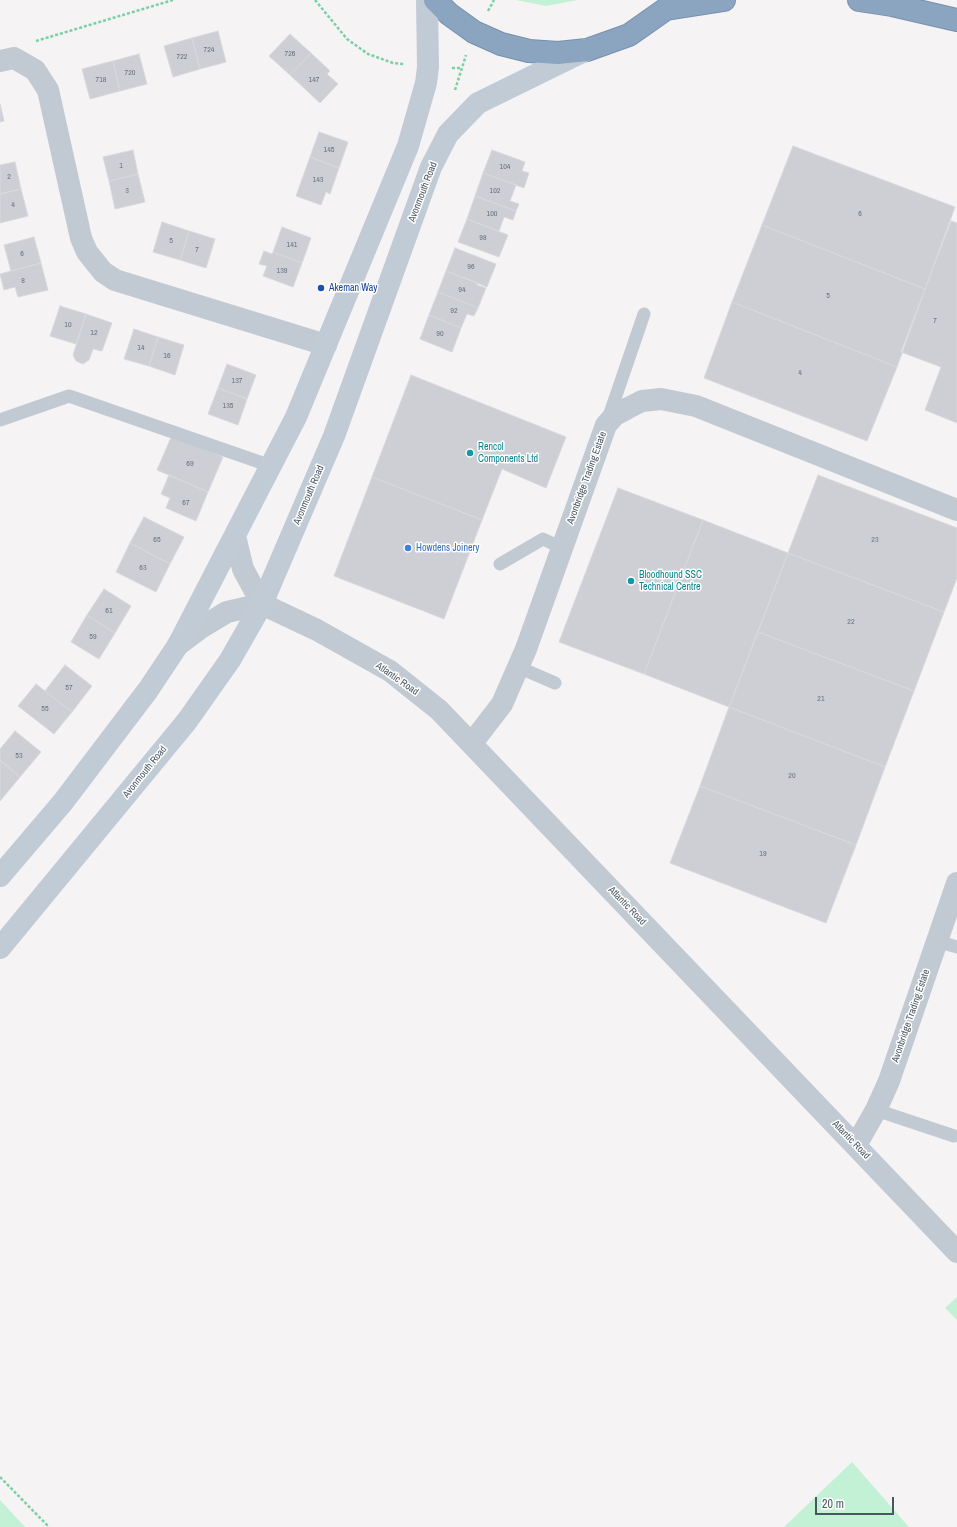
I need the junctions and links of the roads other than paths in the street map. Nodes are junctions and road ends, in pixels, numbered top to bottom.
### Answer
1 (427, 0) edge
2 (435, 0) edge
3 (724, 0) edge
4 (859, 0) edge
5 (670, 5) edge
6 (957, 20) edge
7 (587, 50) junction
8 (0, 61) edge
9 (644, 314) dead end
10 (326, 345) junction
11 (0, 420) edge
12 (606, 425) junction
13 (271, 466) junction
14 (957, 510) edge
15 (235, 536) junction
16 (562, 548) junction
17 (500, 564) dead end
18 (262, 604) junction
19 (178, 645) junction
20 (518, 667) junction
21 (555, 683) dead end
22 (472, 743) junction
23 (0, 876) edge
24 (955, 896) edge
25 (936, 941) junction
26 (957, 947) edge
27 (0, 948) edge
28 (883, 1113) junction
29 (954, 1136) dead end
30 (856, 1145) junction
31 (957, 1252) edge

1 - 10 main road
2 - 7 highway
3 - 5 highway
4 - 6 highway
5 - 7 highway
7 - 18 main road, Avonmouth Road
8 - 10 street
9 - 12 lane
10 - 13 main road
11 - 13 lane
12 - 14 street, Avonbridge Trading Estate
12 - 16 street, Avonbridge Trading Estate
13 - 15 main road
15 - 18 street
15 - 19 main road
16 - 17 lane
16 - 20 street, Avonbridge Trading Estate
18 - 19 street
18 - 22 street, Atlantic Road
18 - 27 main road, Avonmouth Road
19 - 23 main road
20 - 21 lane
20 - 22 street, Avonbridge Trading Estate
22 - 30 street, Atlantic Road
24 - 25 street, Avonbridge Trading Estate
25 - 26 lane
25 - 28 street, Avonbridge Trading Estate
28 - 29 lane
28 - 30 street, Avonbridge Trading Estate
30 - 31 street, Atlantic Road

